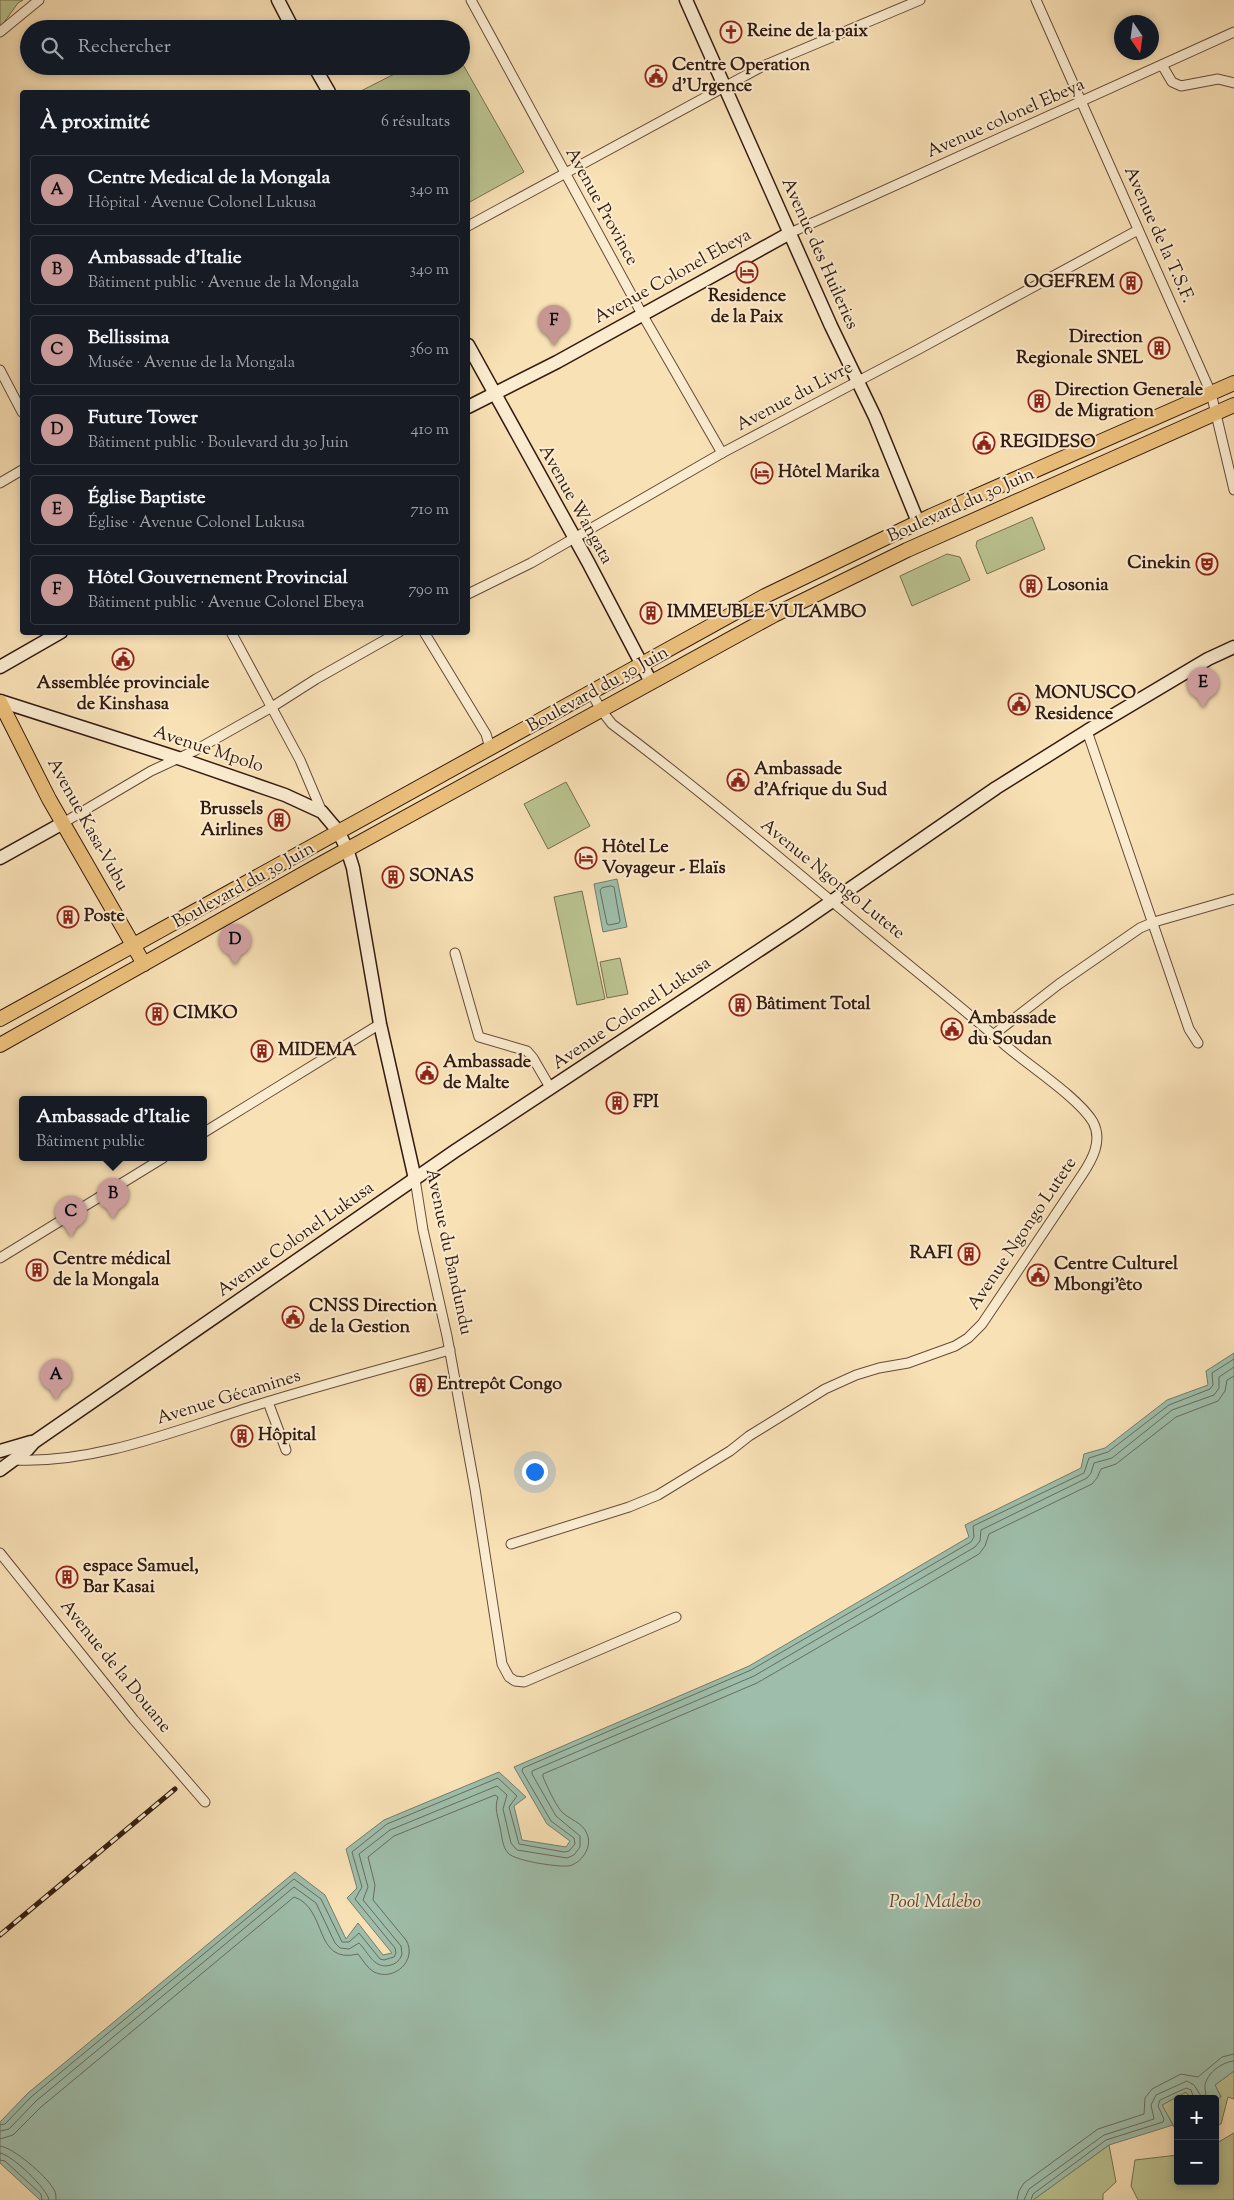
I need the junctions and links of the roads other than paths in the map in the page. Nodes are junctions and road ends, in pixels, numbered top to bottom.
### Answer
1 (39, 0) edge
2 (278, 0) edge
3 (471, 0) edge
4 (686, 0) edge
5 (920, 0) edge
6 (1036, 0) edge
7 (289, 20) edge
8 (0, 32) edge
9 (1234, 32) edge
10 (1162, 65) junction
11 (319, 75) edge
12 (1234, 83) edge
13 (725, 86) junction
14 (328, 90) edge
15 (1081, 103) junction
16 (565, 173) junction
17 (470, 225) edge
18 (1138, 230) junction
19 (790, 233) junction
20 (642, 314) junction
21 (470, 348) edge
22 (1, 372) edge
23 (858, 382) junction
24 (1234, 383) edge
25 (495, 392) junction
26 (1211, 393) junction
27 (1234, 405) edge
28 (470, 406) edge
29 (20, 408) edge
30 (1216, 413) junction
31 (722, 453) junction
32 (20, 471) edge
33 (0, 483) edge
34 (1234, 490) edge
35 (918, 522) junction
36 (574, 538) junction
37 (470, 593) edge
38 (56, 635) edge
39 (233, 635) edge
40 (394, 635) edge
41 (426, 635) edge
42 (1234, 647) edge
43 (640, 664) junction
44 (0, 667) edge
45 (650, 682) junction
46 (590, 692) junction
47 (0, 701) edge
48 (272, 707) junction
49 (601, 710) junction
50 (1087, 731) junction
51 (490, 748) junction
52 (178, 758) junction
53 (322, 812) junction
54 (63, 823) junction
55 (338, 831) junction
56 (347, 849) junction
57 (0, 858) edge
58 (1234, 899) edge
59 (834, 900) junction
60 (1154, 922) junction
61 (132, 946) junction
62 (455, 953) dead end
63 (144, 964) junction
64 (0, 1019) edge
65 (380, 1024) junction
66 (993, 1035) junction
67 (1198, 1043) dead end
68 (0, 1045) edge
69 (551, 1089) junction
70 (207, 1131) edge
71 (158, 1161) edge
72 (415, 1179) junction
73 (0, 1258) edge
74 (450, 1350) junction
75 (268, 1402) junction
76 (34, 1442) junction
77 (0, 1450) edge
78 (286, 1450) dead end
79 (14, 1460) junction
80 (0, 1470) edge
81 (511, 1544) dead end
82 (0, 1553) edge
83 (676, 1618) dead end
84 (205, 1802) dead end

1 - 8 street
2 - 7 main road
3 - 16 street, Avenue Province
4 - 13 main road, Avenue des Huileries
5 - 13 street
6 - 15 street, Avenue de la T.S.F.
9 - 10 street, Avenue colonel Ebeya
10 - 12 street
10 - 15 street, Avenue colonel Ebeya
11 - 14 main road
13 - 16 street
13 - 19 main road, Avenue des Huileries
15 - 18 street, Avenue de la T.S.F.
15 - 19 street, Avenue colonel Ebeya
16 - 17 street
16 - 20 street, Avenue Province
18 - 23 street, Avenue du Livre
18 - 26 street, Avenue de la T.S.F.
19 - 20 main road, Avenue Colonel Ebeya
19 - 23 main road, Avenue des Huileries
20 - 25 main road, Avenue Colonel Ebeya
20 - 31 street, Avenue Province
21 - 25 main road, Avenue Wangata
22 - 29 street
23 - 31 street, Avenue du Livre
23 - 35 main road, Avenue des Huileries
24 - 26 main road, Boulevard du 30 Juin
25 - 28 main road, Avenue Colonel Ebeya
25 - 36 main road, Avenue Wangata
26 - 30 street, Avenue de la T.S.F.
26 - 35 main road, Boulevard du 30 Juin
27 - 30 main road, Boulevard du 30 Juin
30 - 34 street, Avenue de la T.S.F.
30 - 45 main road, Boulevard du 30 Juin
31 - 36 street, Avenue du Livre
32 - 33 street
35 - 43 main road, Boulevard du 30 Juin
36 - 37 street, Avenue du Livre
36 - 43 main road, Avenue Wangata
38 - 44 main road
39 - 48 street
40 - 48 street
41 - 51 street
42 - 50 main road, Avenue Colonel Lukusa
43 - 45 main road, Avenue Wangata
43 - 46 main road, Boulevard du 30 Juin
45 - 49 main road, Boulevard du 30 Juin
46 - 49 street, Avenue Ngongo Lutete
46 - 51 main road, Boulevard du 30 Juin
47 - 52 main road, Avenue Mpolo
47 - 54 main road, Avenue Kasa-Vubu
48 - 52 street
48 - 53 street
49 - 56 main road, Boulevard du 30 Juin
49 - 59 street, Avenue Ngongo Lutete
50 - 59 main road, Avenue Colonel Lukusa
50 - 60 street
51 - 55 main road, Boulevard du 30 Juin
52 - 53 main road, Avenue Mpolo
52 - 54 street
53 - 55 main road, Avenue Mpolo
54 - 57 main road
54 - 61 main road, Avenue Kasa-Vubu
55 - 56 main road, Avenue Mpolo
55 - 61 main road, Boulevard du 30 Juin
56 - 63 main road, Boulevard du 30 Juin
56 - 65 main road, Avenue du Bandundu
58 - 60 street
59 - 66 street, Avenue Ngongo Lutete
59 - 69 main road, Avenue Colonel Lukusa
60 - 66 street
60 - 67 street
61 - 63 main road, Avenue Kasa-Vubu
61 - 64 main road, Boulevard du 30 Juin
62 - 69 street
63 - 68 main road, Boulevard du 30 Juin
65 - 70 street
65 - 72 main road, Avenue du Bandundu
66 - 81 street, Avenue Ngongo Lutete
69 - 72 main road, Avenue Colonel Lukusa
71 - 73 street
72 - 74 street, Avenue du Bandundu
72 - 76 main road, Avenue Colonel Lukusa
74 - 75 street, Avenue Gécamines
74 - 83 street, Avenue du Bandundu
75 - 78 street
75 - 79 street, Avenue Gécamines
76 - 77 main road, Avenue Colonel Lukusa
76 - 79 main road, Avenue Colonel Lukusa
79 - 80 main road, Avenue Colonel Lukusa
82 - 84 street, Avenue de la Douane

